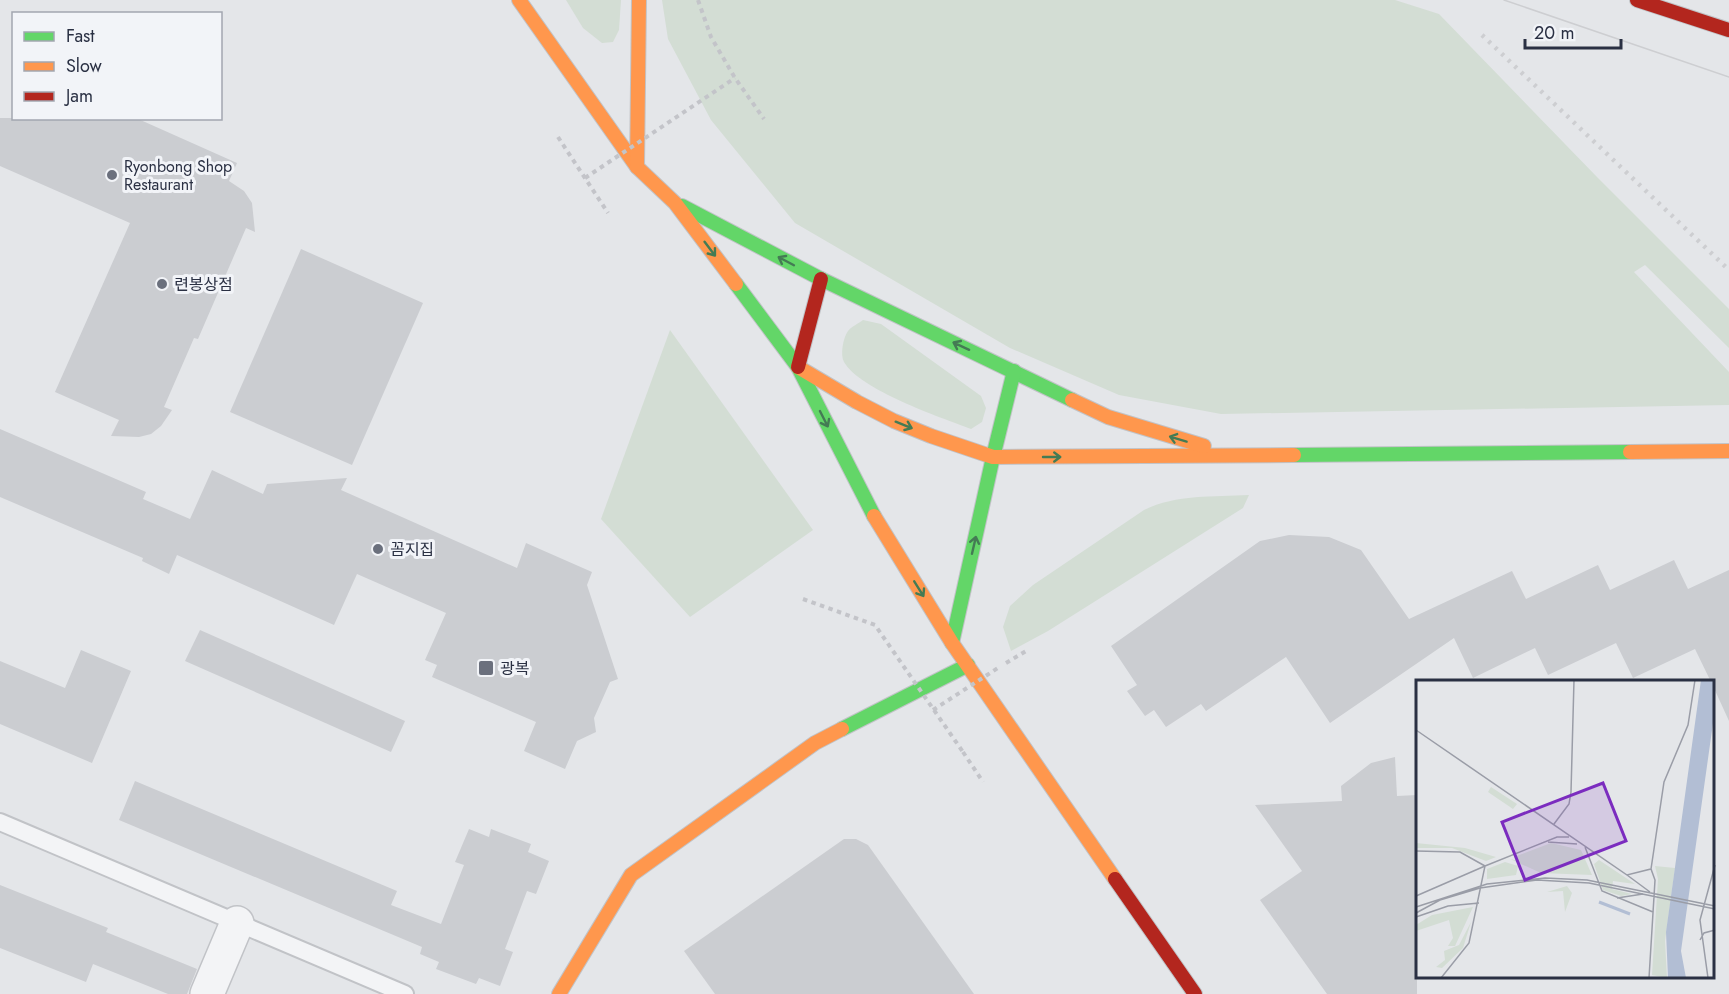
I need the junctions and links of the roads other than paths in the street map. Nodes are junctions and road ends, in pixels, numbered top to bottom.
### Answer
1 (519, 0) edge
2 (639, 0) edge
3 (1637, 0) edge
4 (1729, 30) edge
5 (637, 167) junction
6 (675, 202) junction
7 (821, 279) junction
8 (798, 367) junction
9 (1014, 371) junction
10 (1729, 451) edge
11 (1234, 456) junction
12 (993, 457) junction
13 (952, 643) junction
14 (968, 665) junction
15 (0, 822) edge
16 (237, 923) junction
17 (207, 994) edge
18 (405, 994) edge
19 (560, 994) edge
20 (1195, 994) edge

1 - 5 main road
2 - 5 main road
3 - 4 main road
5 - 6 main road
7 -> 6 main road
6 -> 8 main road
7 - 8 main road
9 -> 7 main road
8 -> 12 main road
8 -> 13 main road
11 -> 9 main road
9 - 12 main road
10 - 11 main road
12 -> 11 main road
13 -> 12 main road
13 - 14 main road
14 - 19 main road
14 - 20 main road
15 - 16 lane
16 - 17 street
16 - 18 lane

